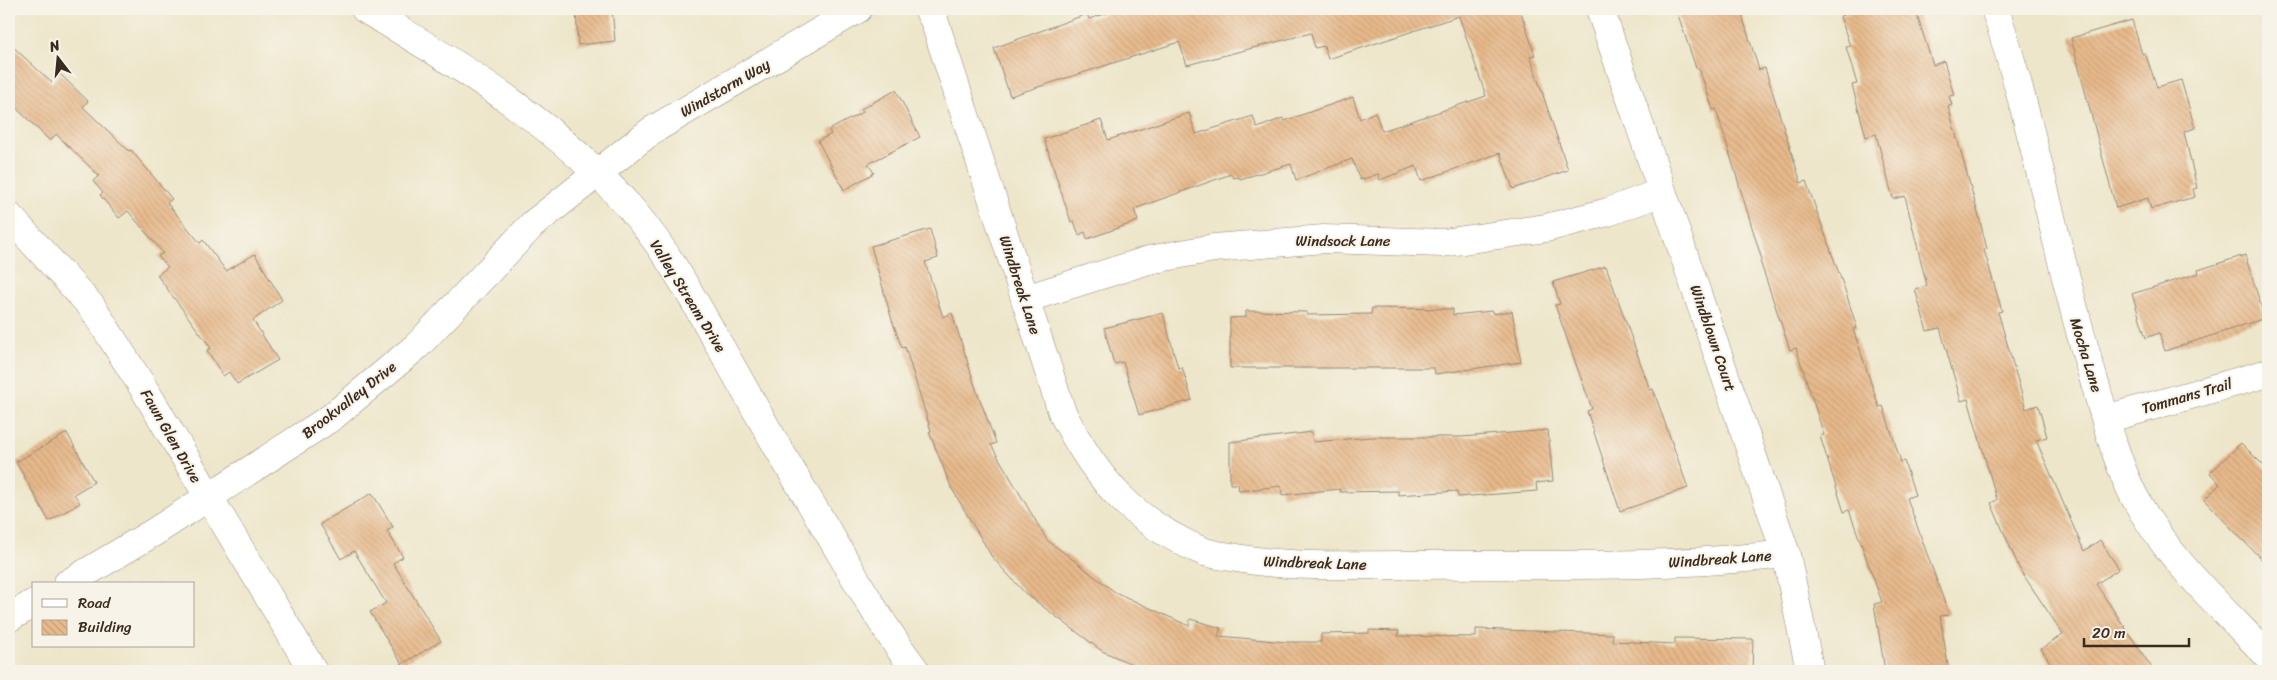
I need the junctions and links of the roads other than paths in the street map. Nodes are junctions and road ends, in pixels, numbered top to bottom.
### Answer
1 (365, 9) edge
2 (858, 9) edge
3 (928, 9) edge
4 (1600, 9) edge
5 (1995, 9) edge
6 (596, 172) junction
7 (1662, 192) junction
8 (9, 216) edge
9 (1025, 299) junction
10 (2268, 372) edge
11 (2106, 419) junction
12 (207, 498) junction
13 (1786, 554) junction
14 (70, 582) edge
15 (32, 604) edge
16 (9, 618) edge
17 (2268, 656) edge
18 (313, 671) edge
19 (916, 671) edge
20 (1810, 671) edge

1 - 6 street, Valley Stream Drive
2 - 6 street, Windstorm Way
3 - 9 street, Windbreak Lane
4 - 7 street, Windblown Court
5 - 11 street, Mocha Lane
6 - 12 street, Brookvalley Drive
6 - 19 street, Valley Stream Drive
7 - 9 street, Windsock Lane
7 - 13 street, Windblown Court
8 - 12 street, Fawn Glen Drive
9 - 13 street, Windbreak Lane
10 - 11 street, Tommans Trail
11 - 17 street, Mocha Lane
12 - 14 street, Brookvalley Drive
12 - 18 street, Fawn Glen Drive
13 - 20 street, Windblown Court
15 - 16 street

